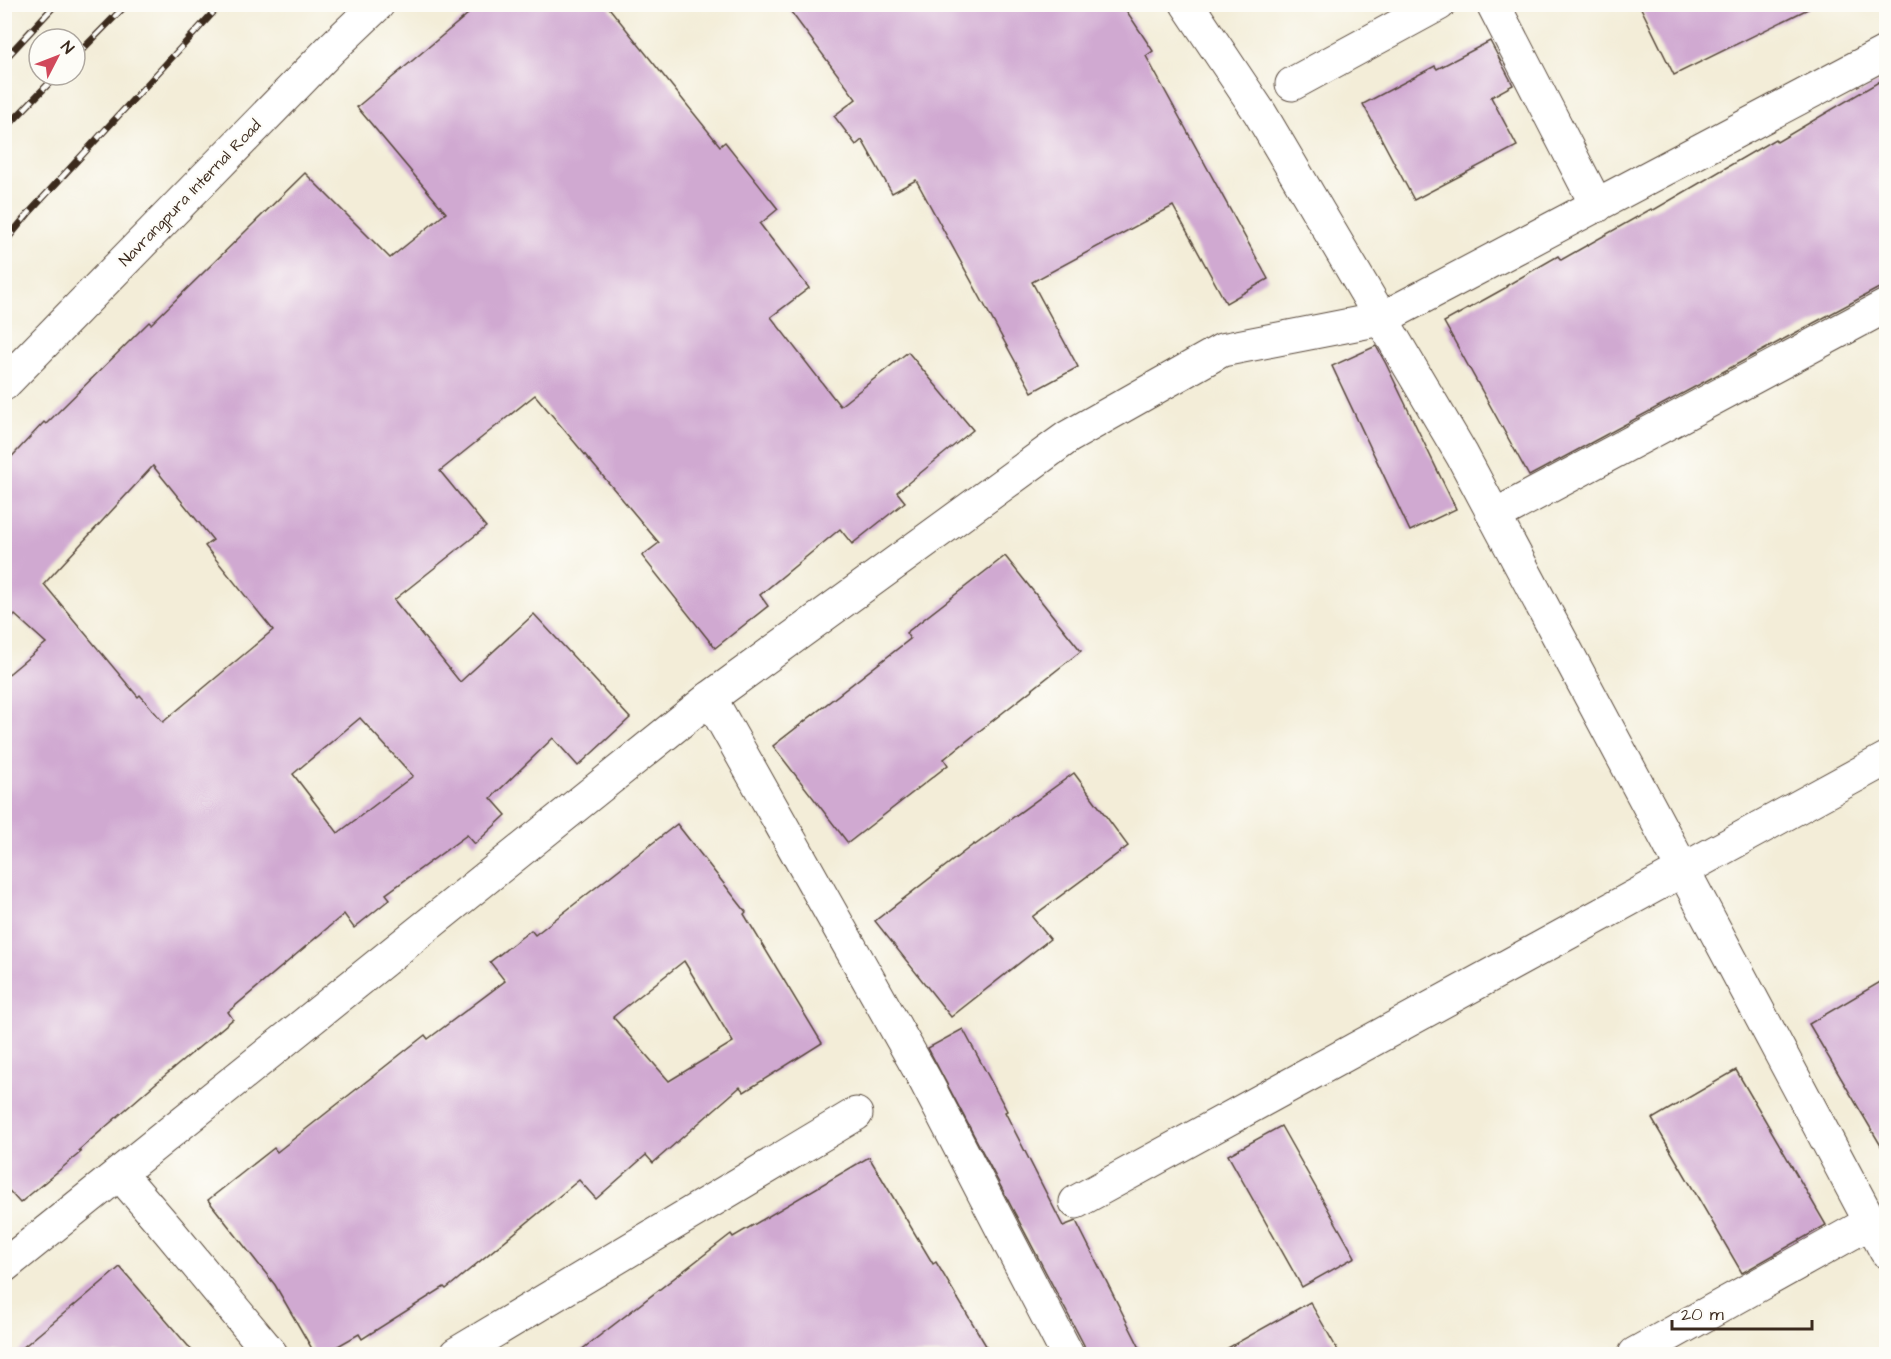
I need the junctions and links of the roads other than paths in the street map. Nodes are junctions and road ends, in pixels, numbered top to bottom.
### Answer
1 (378, 4) edge
2 (1187, 4) edge
3 (1439, 4) edge
4 (1493, 4) edge
5 (1887, 52) edge
6 (1292, 84) dead end
7 (1597, 206) junction
8 (1887, 306) edge
9 (1381, 319) junction
10 (4, 384) edge
11 (1494, 516) junction
12 (710, 698) junction
13 (1887, 759) edge
14 (1683, 871) junction
15 (856, 1114) dead end
16 (120, 1174) junction
17 (1076, 1202) dead end
18 (1871, 1222) junction
19 (1887, 1251) edge
20 (4, 1266) edge
21 (270, 1354) edge
22 (456, 1354) edge
23 (1067, 1354) edge
24 (1635, 1354) edge

1 - 10 street, Navrangpura Internal Road
2 - 9 street
3 - 6 street
4 - 7 street
5 - 7 street
7 - 9 street
8 - 11 street
9 - 11 street
9 - 12 street
11 - 14 street
12 - 16 street
12 - 23 street
13 - 14 street
14 - 17 street
14 - 18 street
15 - 22 street
16 - 20 street
16 - 21 street
18 - 19 street
18 - 24 street

